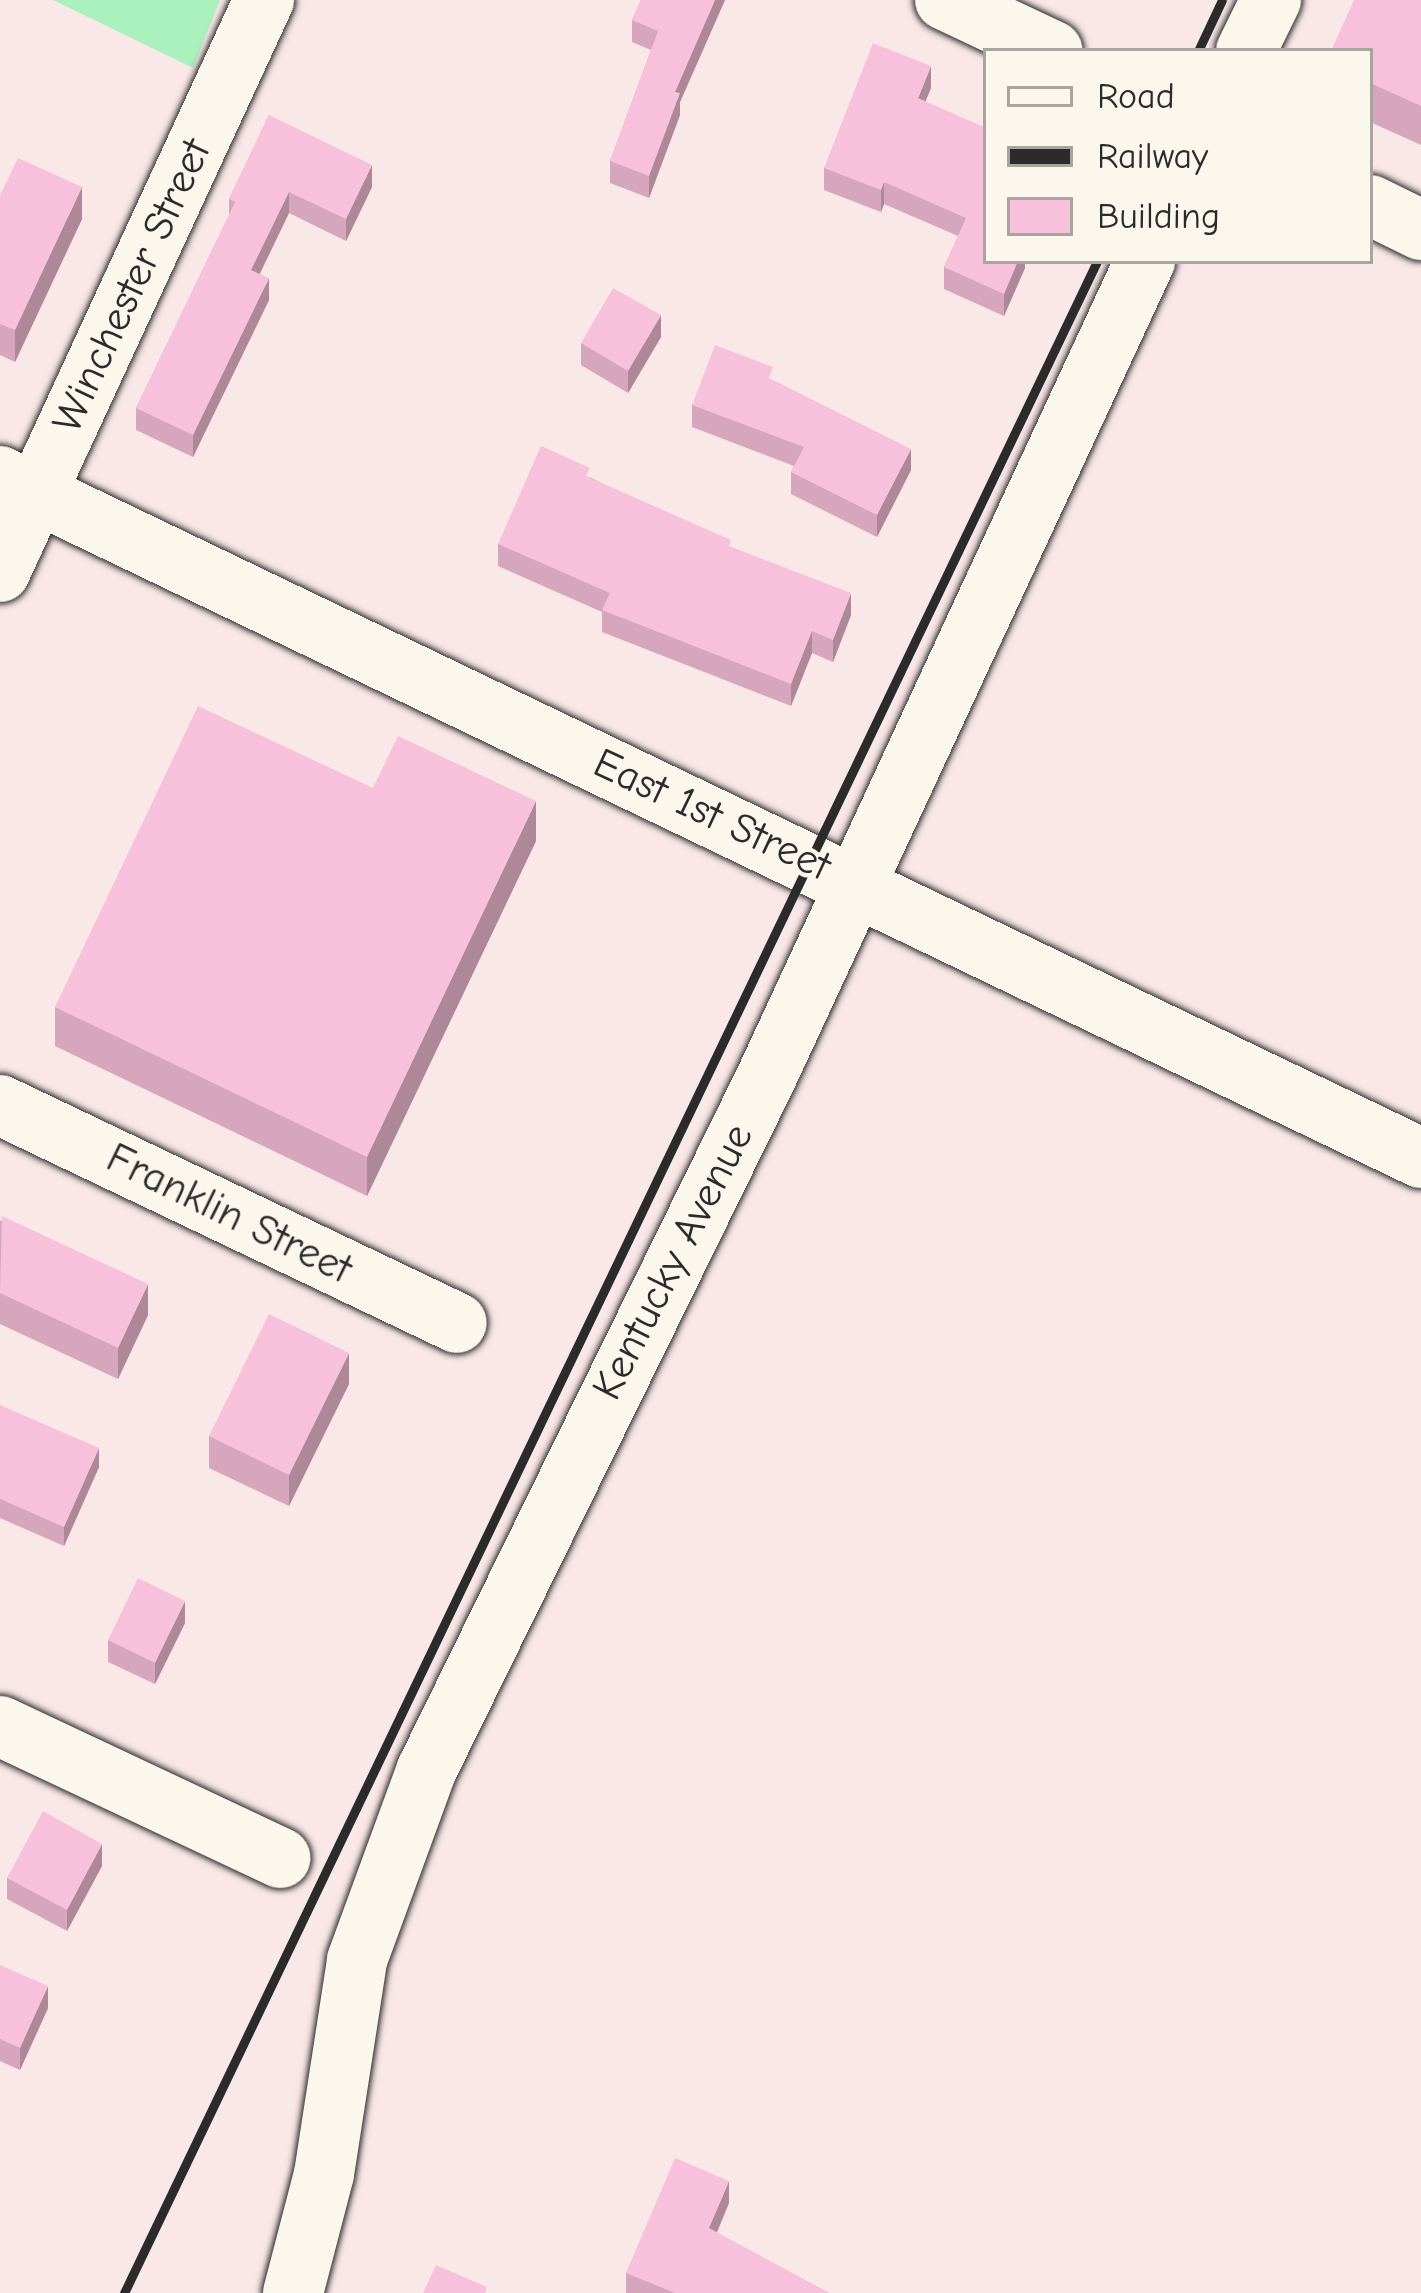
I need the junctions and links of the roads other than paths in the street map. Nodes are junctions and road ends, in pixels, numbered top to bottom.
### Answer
1 (263, 0) edge
2 (945, 0) edge
3 (1271, 0) edge
4 (1047, 48) edge
5 (1247, 48) edge
6 (1373, 206) edge
7 (1421, 230) edge
8 (1144, 264) edge
9 (18, 485) edge
10 (0, 572) edge
11 (858, 884) junction
12 (0, 1105) edge
13 (1421, 1158) edge
14 (458, 1323) dead end
15 (0, 1726) edge
16 (280, 1858) dead end
17 (292, 2293) edge

1 - 9 street, Winchester Street
2 - 4 street
3 - 5 street
6 - 7 street
8 - 11 street, Kentucky Avenue
9 - 10 street, Winchester Street
9 - 11 street, East 1st Street
11 - 13 street, East 1st Street
11 - 17 street, Kentucky Avenue
12 - 14 street, Franklin Street
15 - 16 street

